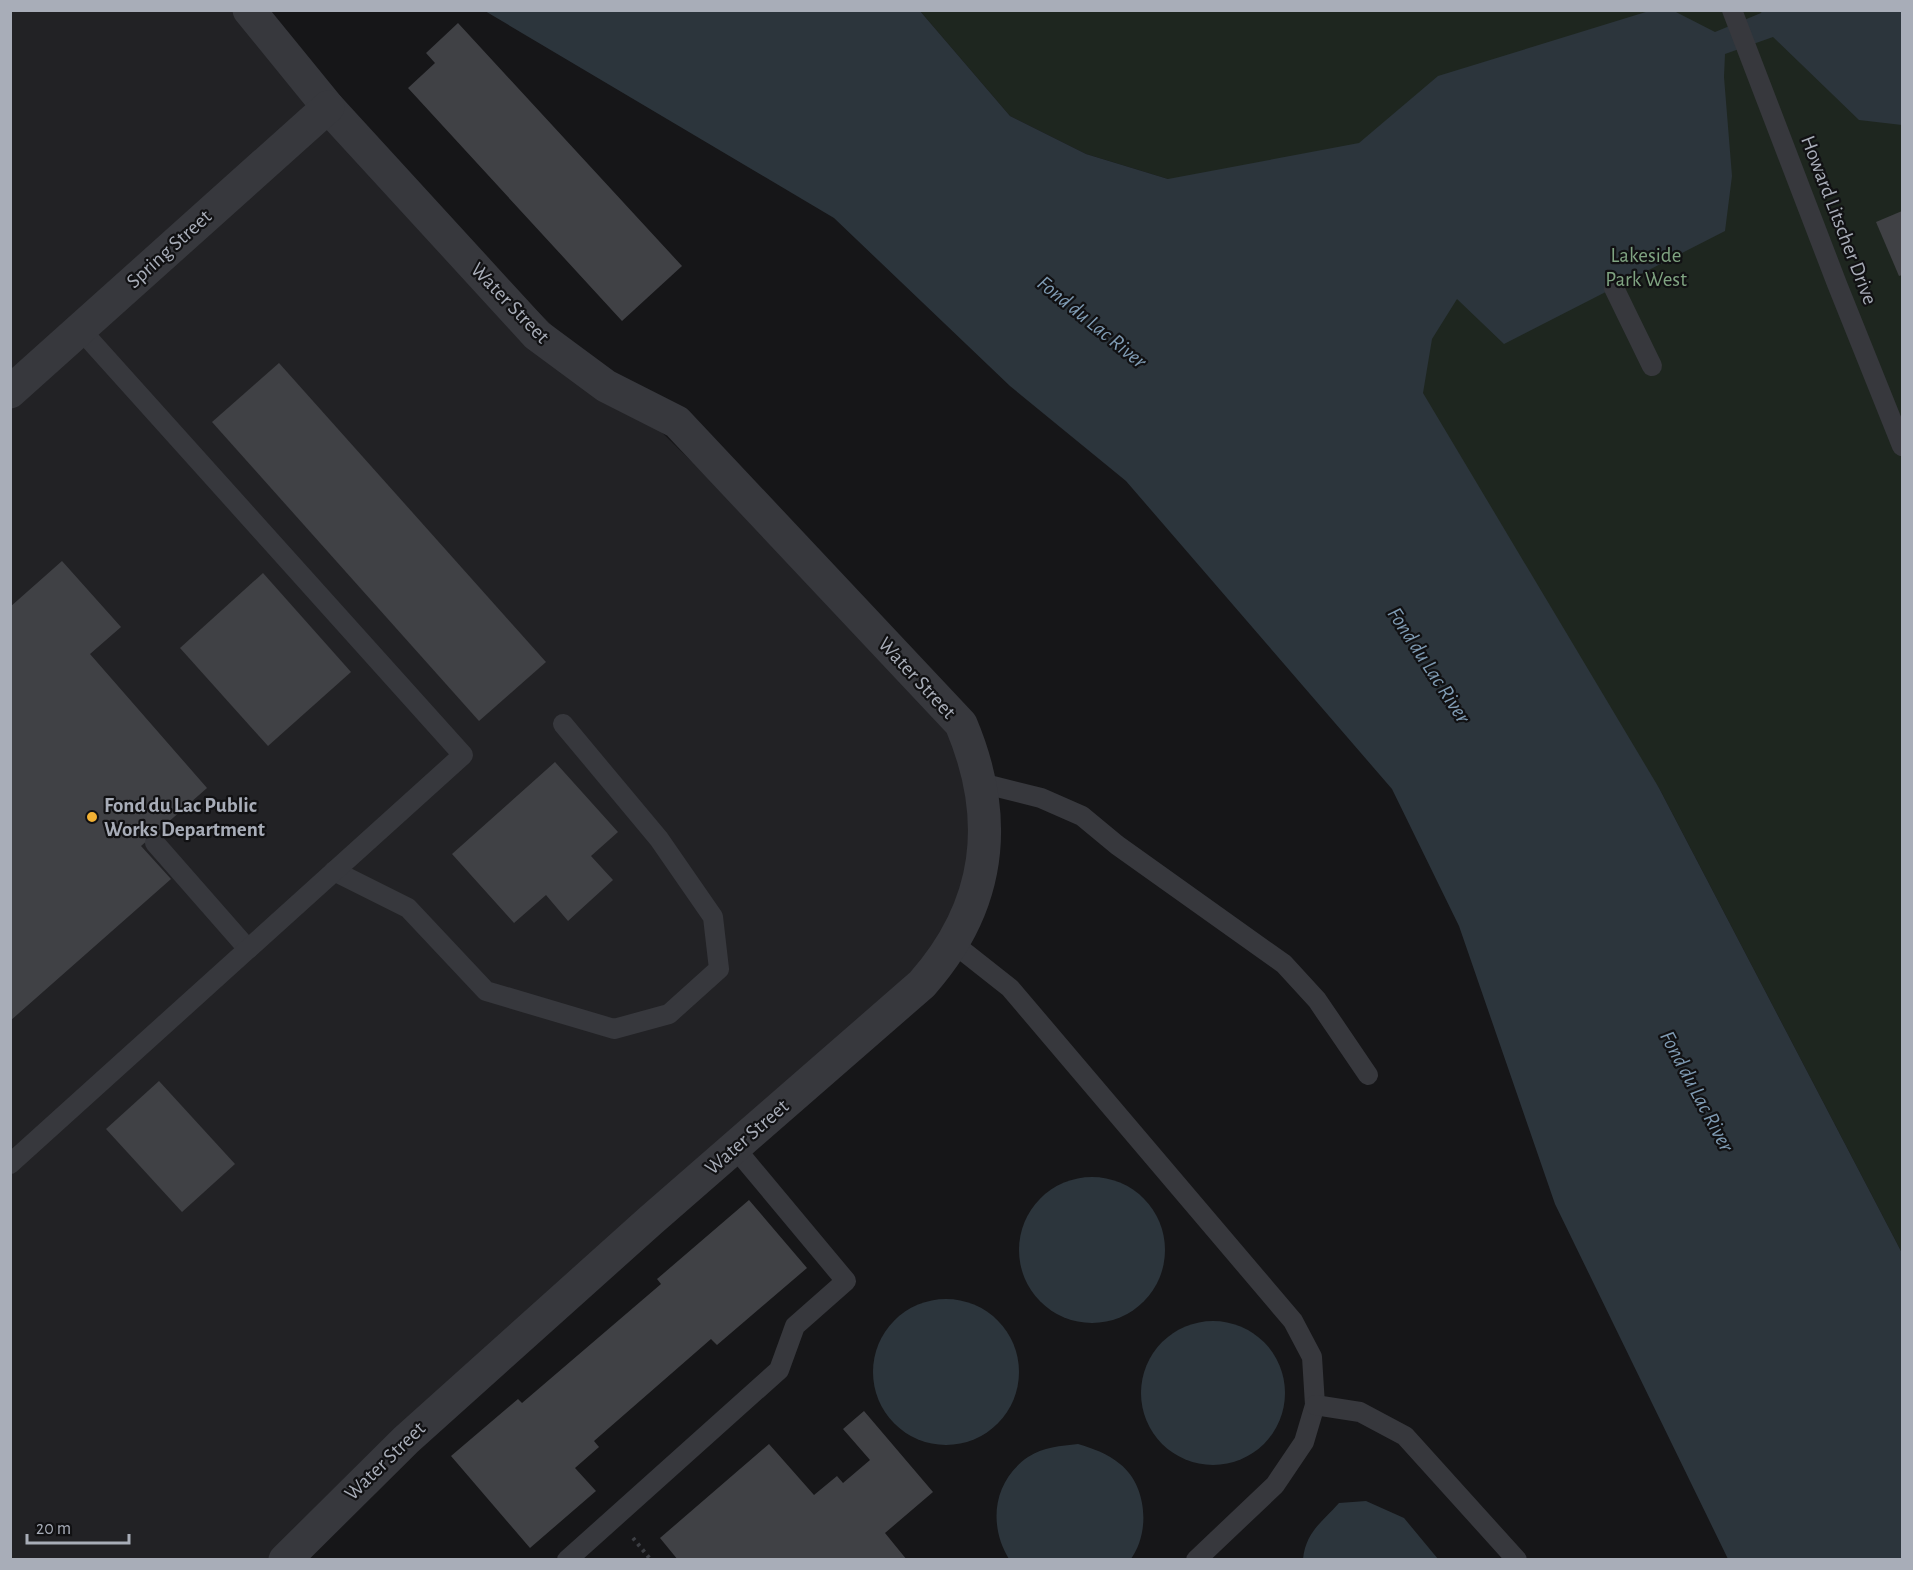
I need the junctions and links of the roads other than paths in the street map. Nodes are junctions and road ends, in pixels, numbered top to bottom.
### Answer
1 (249, 10) edge
2 (1733, 14) edge
3 (328, 106) junction
4 (1614, 288) dead end
5 (80, 330) junction
6 (1652, 366) dead end
7 (10, 392) edge
8 (1902, 446) edge
9 (563, 724) dead end
10 (981, 783) junction
11 (155, 843) dead end
12 (334, 871) junction
13 (953, 943) junction
14 (248, 950) junction
15 (1368, 1075) dead end
16 (735, 1148) junction
17 (10, 1164) edge
18 (1315, 1405) junction
19 (1202, 1558) edge
20 (285, 1560) edge
21 (567, 1560) edge
22 (1517, 1560) edge

1 - 3 street, Water Street
2 - 8 lane, Howard Litscher Drive
3 - 5 street, Spring Street
3 - 10 street, Water Street
4 - 6 lane
5 - 7 street, Spring Street
5 - 12 lane
9 - 12 lane
10 - 13 street, Water Street
10 - 15 lane
11 - 14 lane
12 - 14 lane
13 - 16 street, Water Street
13 - 18 lane
14 - 17 lane
16 - 20 street, Water Street
16 - 21 lane
18 - 19 lane
18 - 22 lane

